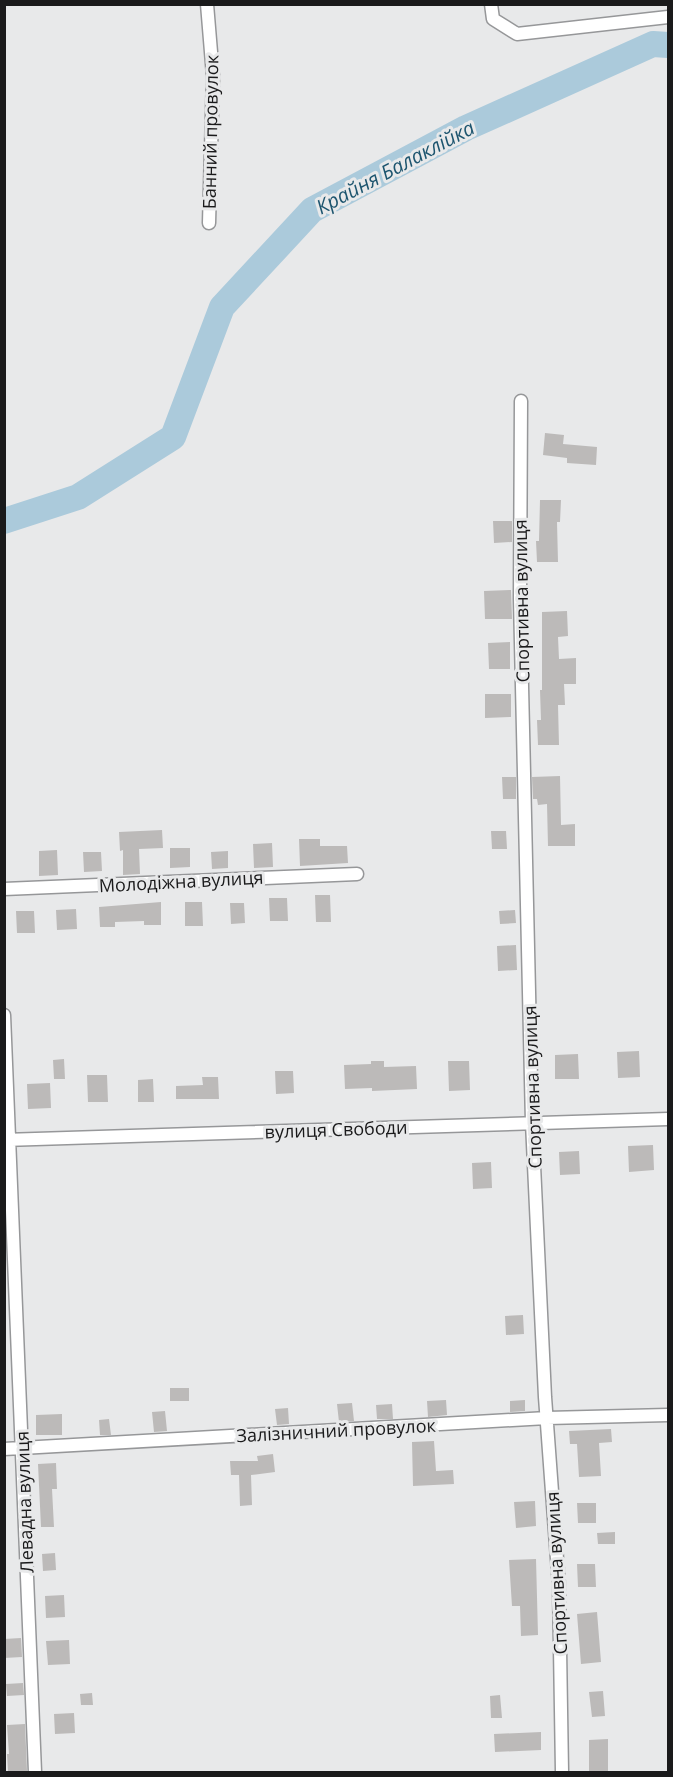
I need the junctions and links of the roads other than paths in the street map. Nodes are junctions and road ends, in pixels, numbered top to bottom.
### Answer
1 (207, 4) edge
2 (491, 4) edge
3 (669, 17) edge
4 (209, 223) dead end
5 (521, 401) dead end
6 (357, 874) dead end
7 (4, 889) edge
8 (4, 1015) edge
9 (669, 1119) edge
10 (532, 1122) junction
11 (7, 1140) edge
12 (669, 1415) edge
13 (547, 1418) junction
14 (22, 1448) junction
15 (4, 1449) edge
16 (35, 1773) edge
17 (562, 1773) edge

1 - 4 street, Банний провулок
2 - 3 street
5 - 10 street, Спортивна вулиця
6 - 7 street, Молодіжна вулиця
8 - 11 street, Левадна вулиця
9 - 10 street, вулиця Свободи
10 - 11 street, вулиця Свободи
10 - 13 street, Спортивна вулиця
11 - 14 street, Левадна вулиця
12 - 13 street, Залізничний провулок
13 - 14 street, Залізничний провулок
13 - 17 street, Спортивна вулиця
14 - 15 street, Залізничний провулок
14 - 16 street, Левадна вулиця

